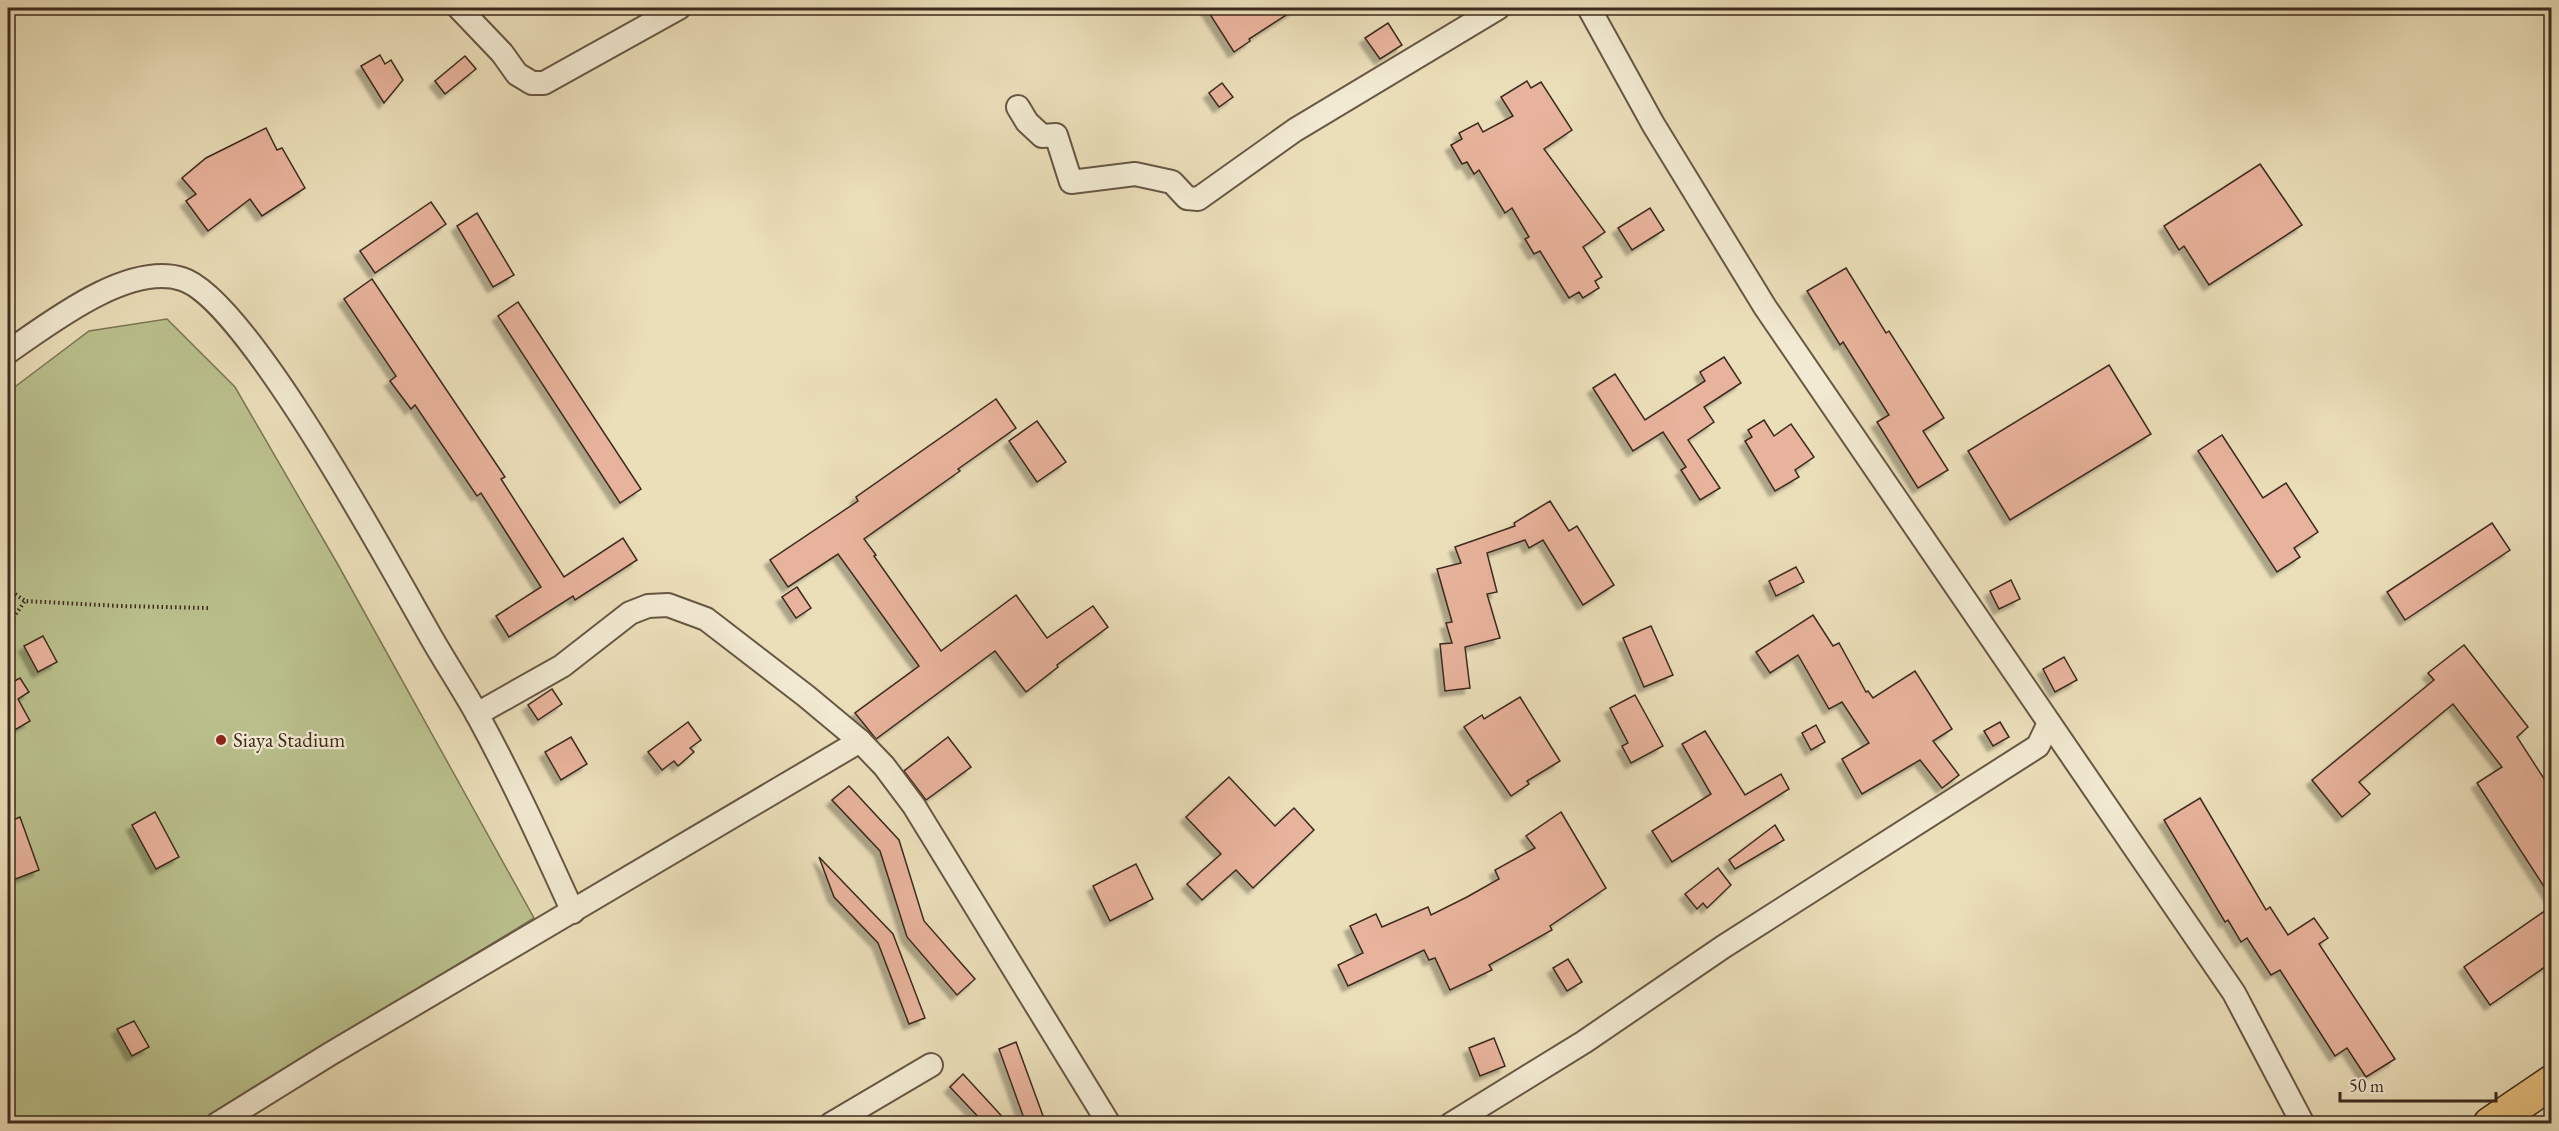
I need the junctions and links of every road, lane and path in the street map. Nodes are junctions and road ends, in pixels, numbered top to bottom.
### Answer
1 (459, 8) edge
2 (679, 8) edge
3 (1498, 8) edge
4 (1589, 8) edge
5 (1018, 107) dead end
6 (8, 352) edge
7 (8, 589) edge
8 (25, 601) junction
9 (208, 608) dead end
10 (8, 625) edge
11 (477, 714) junction
12 (2049, 723) junction
13 (860, 741) junction
14 (573, 912) junction
15 (931, 1065) dead end
16 (2552, 1082) edge
17 (217, 1124) edge
18 (831, 1124) edge
19 (1109, 1124) edge
20 (1451, 1124) edge
21 (2303, 1124) edge
22 (2490, 1124) edge

1 - 2 street
3 - 5 street
4 - 12 street
6 - 11 street
7 - 8 path
8 - 9 path
8 - 10 path
11 - 13 street
11 - 14 street
12 - 20 street
12 - 21 street
13 - 14 street
13 - 19 street
14 - 17 street
15 - 18 street
16 - 22 highway

